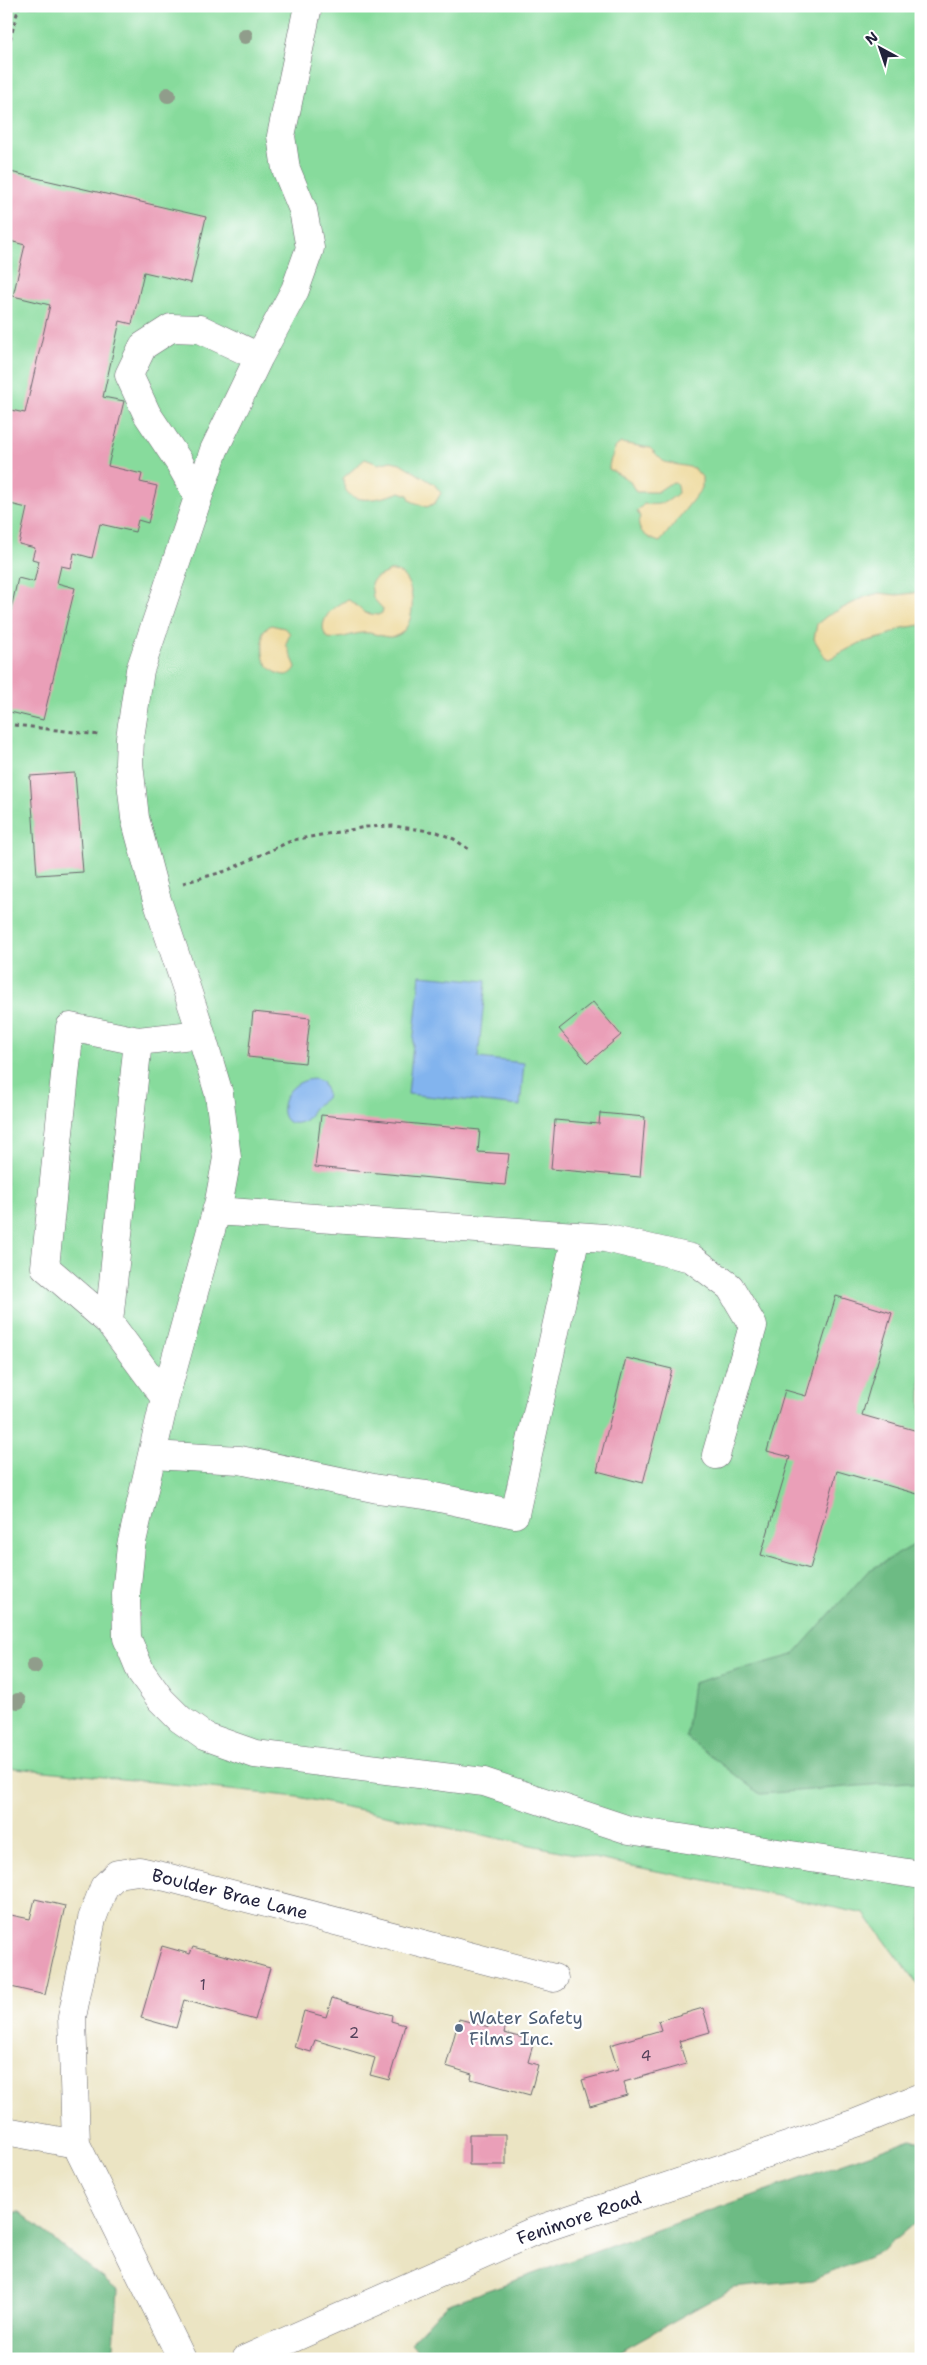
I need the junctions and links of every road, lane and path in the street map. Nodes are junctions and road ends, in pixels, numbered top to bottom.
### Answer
1 (19, 6) edge
2 (308, 6) edge
3 (6, 55) edge
4 (259, 357) junction
5 (198, 496) junction
6 (6, 724) edge
7 (130, 738) junction
8 (470, 850) dead end
9 (154, 892) junction
10 (201, 1034) junction
11 (138, 1042) junction
12 (216, 1212) junction
13 (576, 1236) junction
14 (109, 1322) junction
15 (165, 1398) junction
16 (716, 1455) dead end
17 (152, 1456) junction
18 (917, 1880) edge
19 (554, 1978) dead end
20 (921, 2097) edge
21 (6, 2131) edge
22 (76, 2144) junction
23 (182, 2359) edge
24 (246, 2359) edge

1 - 3 path
2 - 4 street
4 - 5 street
4 - 5 street
5 - 7 street
6 - 7 path
7 - 9 street
8 - 9 path
9 - 10 street
10 - 11 street
10 - 12 street
11 - 14 street
11 - 14 street
12 - 13 street
12 - 15 street
13 - 16 street
13 - 17 street
14 - 15 street
15 - 17 street
17 - 18 street
19 - 22 street, Boulder Brae Lane
20 - 24 street, Fenimore Road
21 - 22 street
22 - 23 street, Boulder Brae Lane

